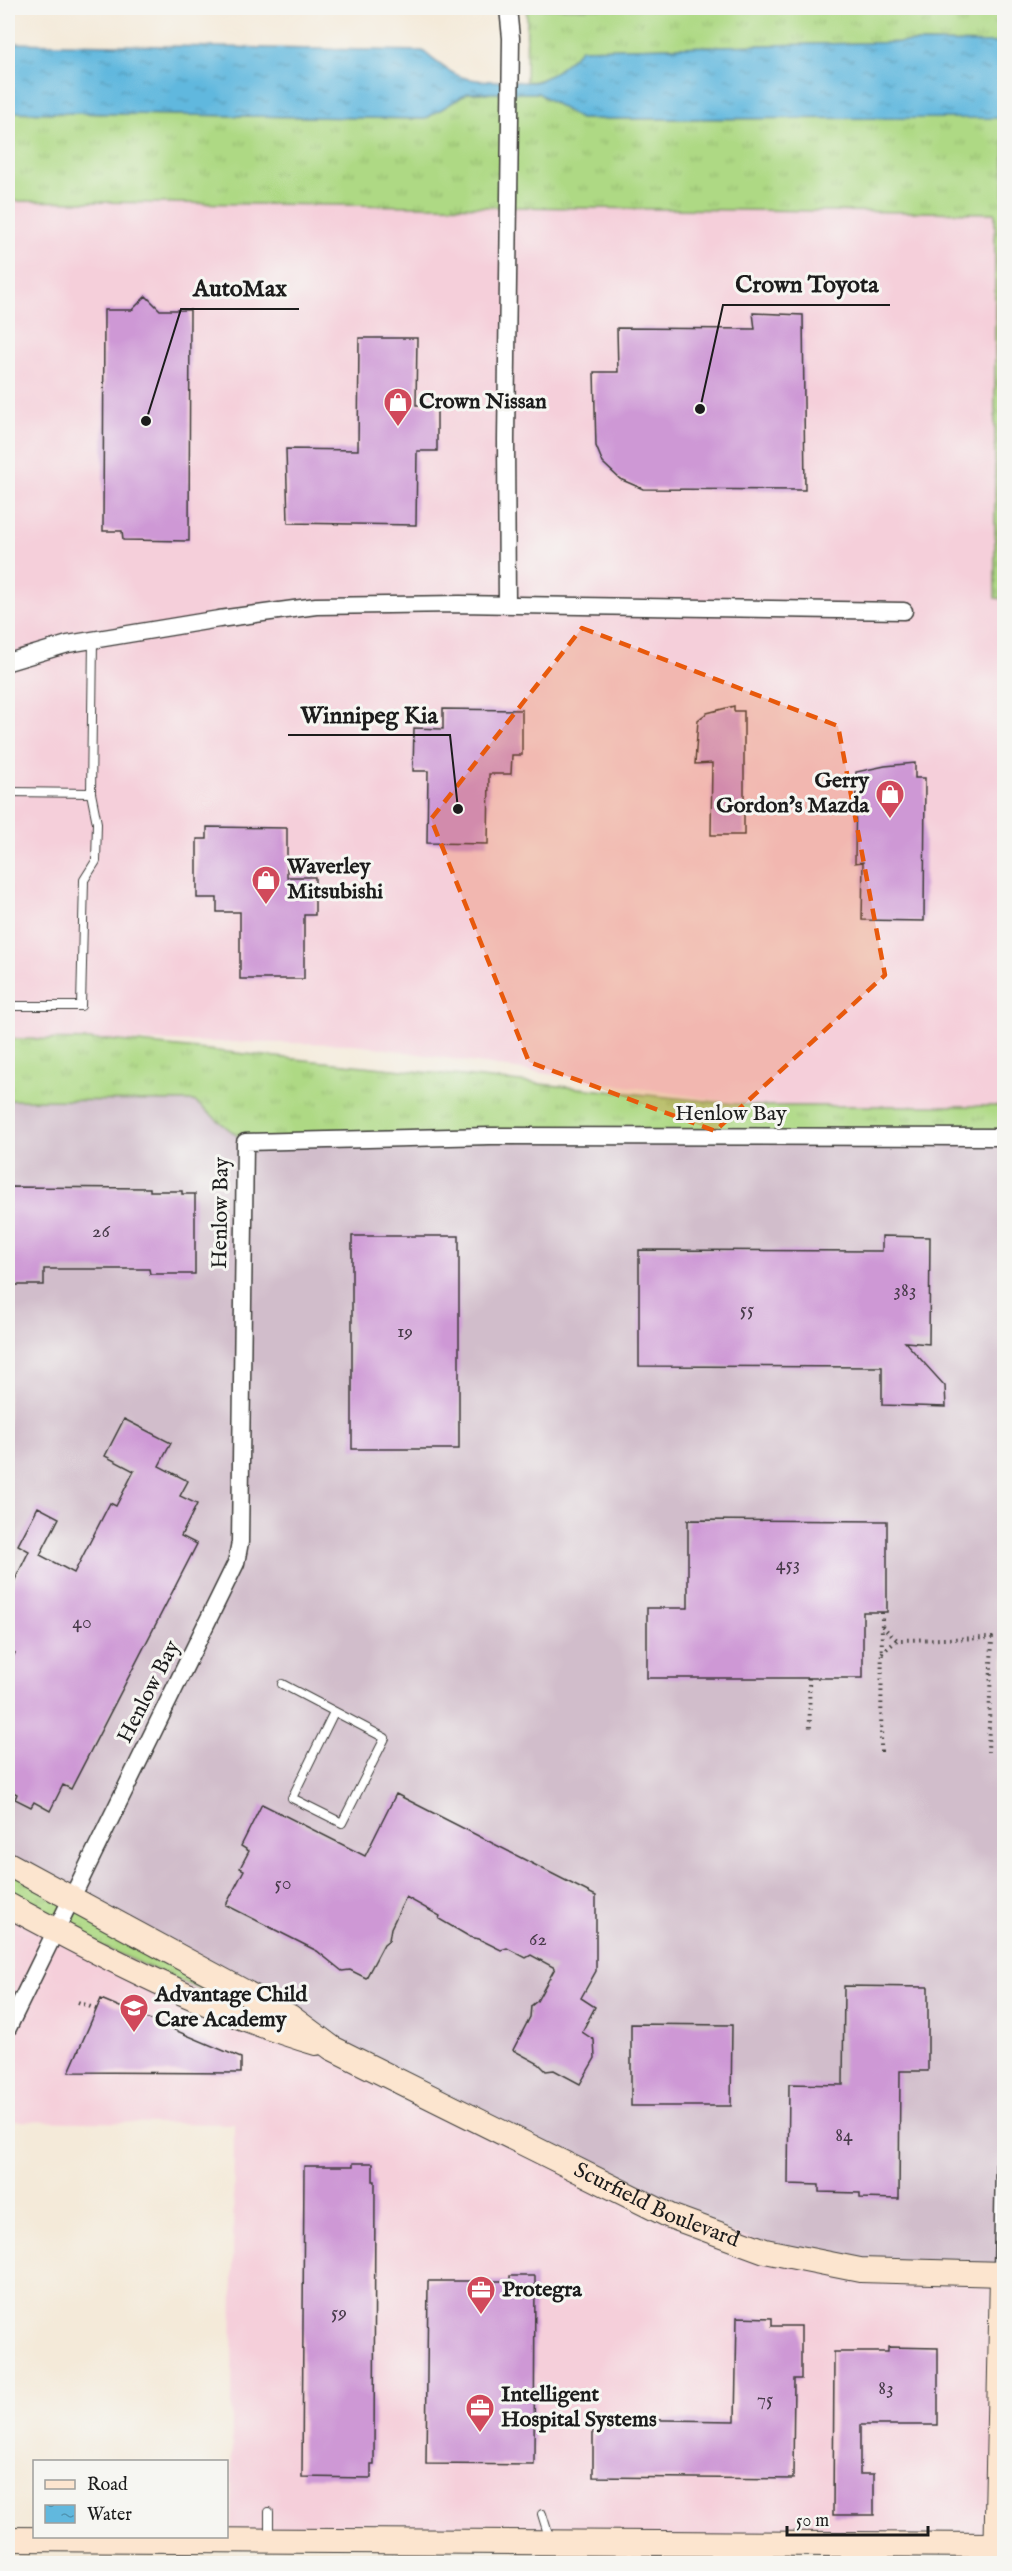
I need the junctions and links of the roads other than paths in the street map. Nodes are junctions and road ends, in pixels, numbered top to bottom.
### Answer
1 (508, 8) edge
2 (507, 605) junction
3 (904, 611) dead end
4 (93, 640) junction
5 (8, 662) edge
6 (8, 792) edge
7 (91, 793) junction
8 (8, 1006) edge
9 (1005, 1137) edge
10 (282, 1684) dead end
11 (334, 1712) junction
12 (8, 1864) edge
13 (71, 1898) junction
14 (8, 1905) edge
15 (55, 1930) junction
16 (8, 2028) edge
17 (332, 2048) junction
18 (1005, 2164) edge
19 (1003, 2274) edge
20 (269, 2512) dead end
21 (542, 2514) dead end
22 (8, 2539) edge
23 (269, 2540) junction
24 (550, 2542) junction
25 (996, 2554) edge

1 - 2 street
2 - 3 street
2 - 4 street
4 - 5 street
4 - 7 lane
6 - 7 lane
7 - 8 lane
9 - 13 street, Henlow Bay
10 - 11 lane
11 - 11 lane
12 - 13 street, Scurfield Boulevard
13 - 15 street, Henlow Bay
13 - 17 street, Scurfield Boulevard
14 - 15 street, Scurfield Boulevard
15 - 16 street, Henlow Bay
15 - 17 street, Scurfield Boulevard
17 - 19 street, Scurfield Boulevard
18 - 19 street
19 - 25 street
20 - 23 lane
21 - 24 lane
22 - 23 street
23 - 24 street
24 - 25 street

